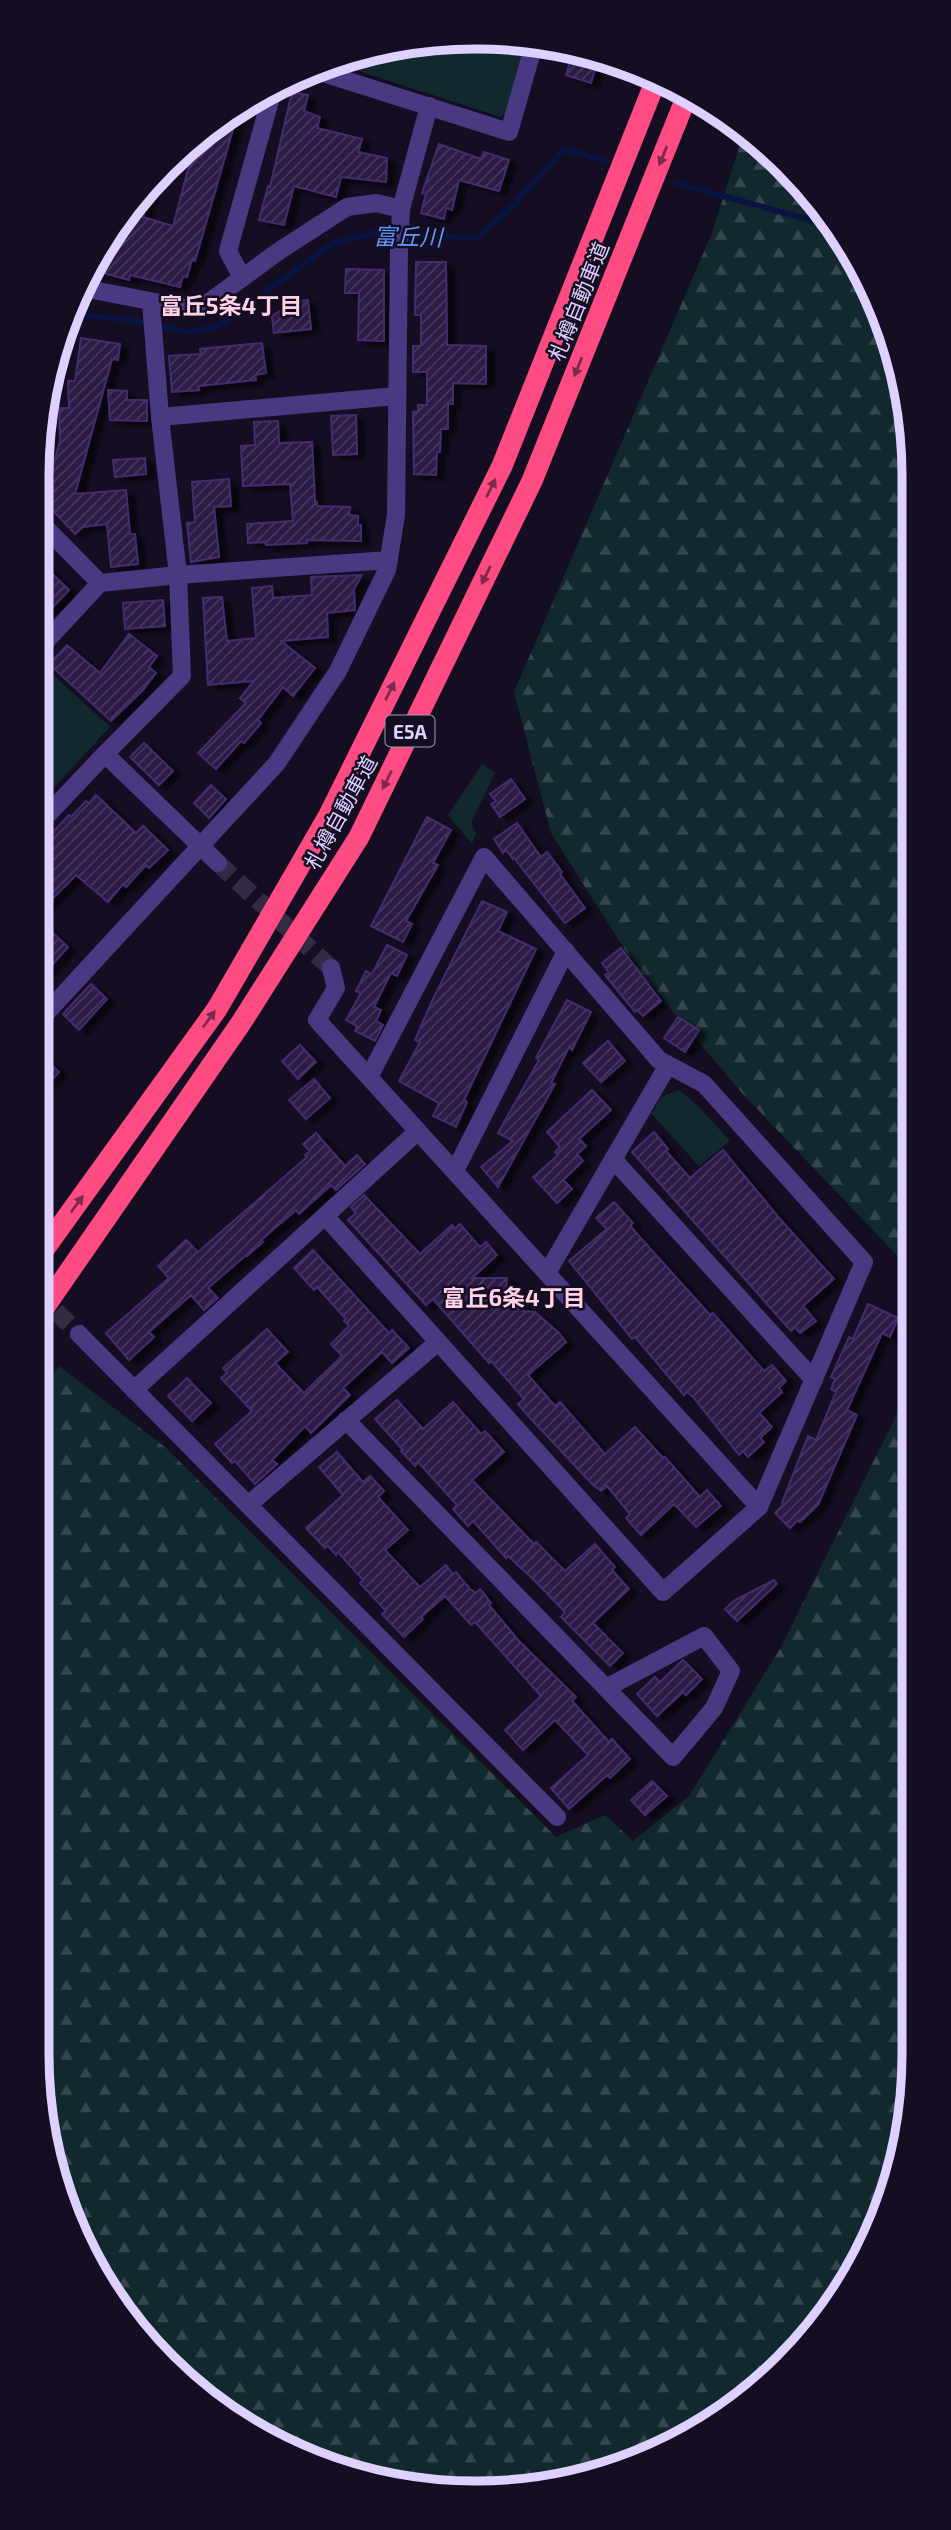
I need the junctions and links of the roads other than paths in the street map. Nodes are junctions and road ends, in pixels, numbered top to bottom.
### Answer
1 (532, 53) edge
2 (329, 75) edge
3 (653, 88) edge
4 (271, 101) edge
5 (684, 103) edge
6 (429, 106) junction
7 (401, 214) junction
8 (242, 278) junction
9 (91, 290) edge
10 (152, 310) junction
11 (397, 396) junction
12 (160, 417) junction
13 (49, 531) edge
14 (389, 559) junction
15 (178, 575) junction
16 (100, 583) junction
17 (49, 637) edge
18 (105, 754) junction
19 (49, 814) edge
20 (199, 845) junction
21 (218, 863) tunnel mouth
22 (566, 951) junction
23 (331, 968) dead end
24 (49, 1010) edge
25 (668, 1065) junction
26 (369, 1077) junction
27 (418, 1131) junction
28 (613, 1159) junction
29 (455, 1171) junction
30 (325, 1216) junction
31 (49, 1242) edge
32 (547, 1273) junction
33 (49, 1301) edge
34 (79, 1334) tunnel mouth
35 (438, 1342) junction
36 (814, 1380) junction
37 (134, 1390) junction
38 (346, 1420) junction
39 (248, 1505) junction
40 (759, 1507) junction
41 (606, 1688) junction
42 (557, 1816) dead end

1 - 6 street
2 - 6 street
31 -> 3 highway, 札樽自動車道 / E5A
4 - 8 street
5 -> 33 highway, 札樽自動車道 / E5A
6 - 7 street
7 - 8 street
7 - 11 street
8 - 10 street
9 - 10 street
10 - 12 street
11 - 12 street
11 - 14 street
12 - 15 street
13 - 16 street
14 - 15 street
14 - 20 street
15 - 16 street
15 - 18 street
16 - 17 street
18 - 19 street
18 - 20 street
20 - 21 street
20 - 24 street
22 - 25 street
22 - 26 street
22 - 29 street
23 - 26 street
25 - 28 street
25 - 36 street
26 - 27 street
27 - 29 street
27 - 30 street
28 - 32 street
28 - 36 street
29 - 32 street
30 - 35 street
30 - 37 street
32 - 40 street
34 - 37 street
35 - 38 street
35 - 40 street
36 - 40 street
37 - 39 street
38 - 39 street
38 - 41 street
39 - 42 street
41 - 41 street

